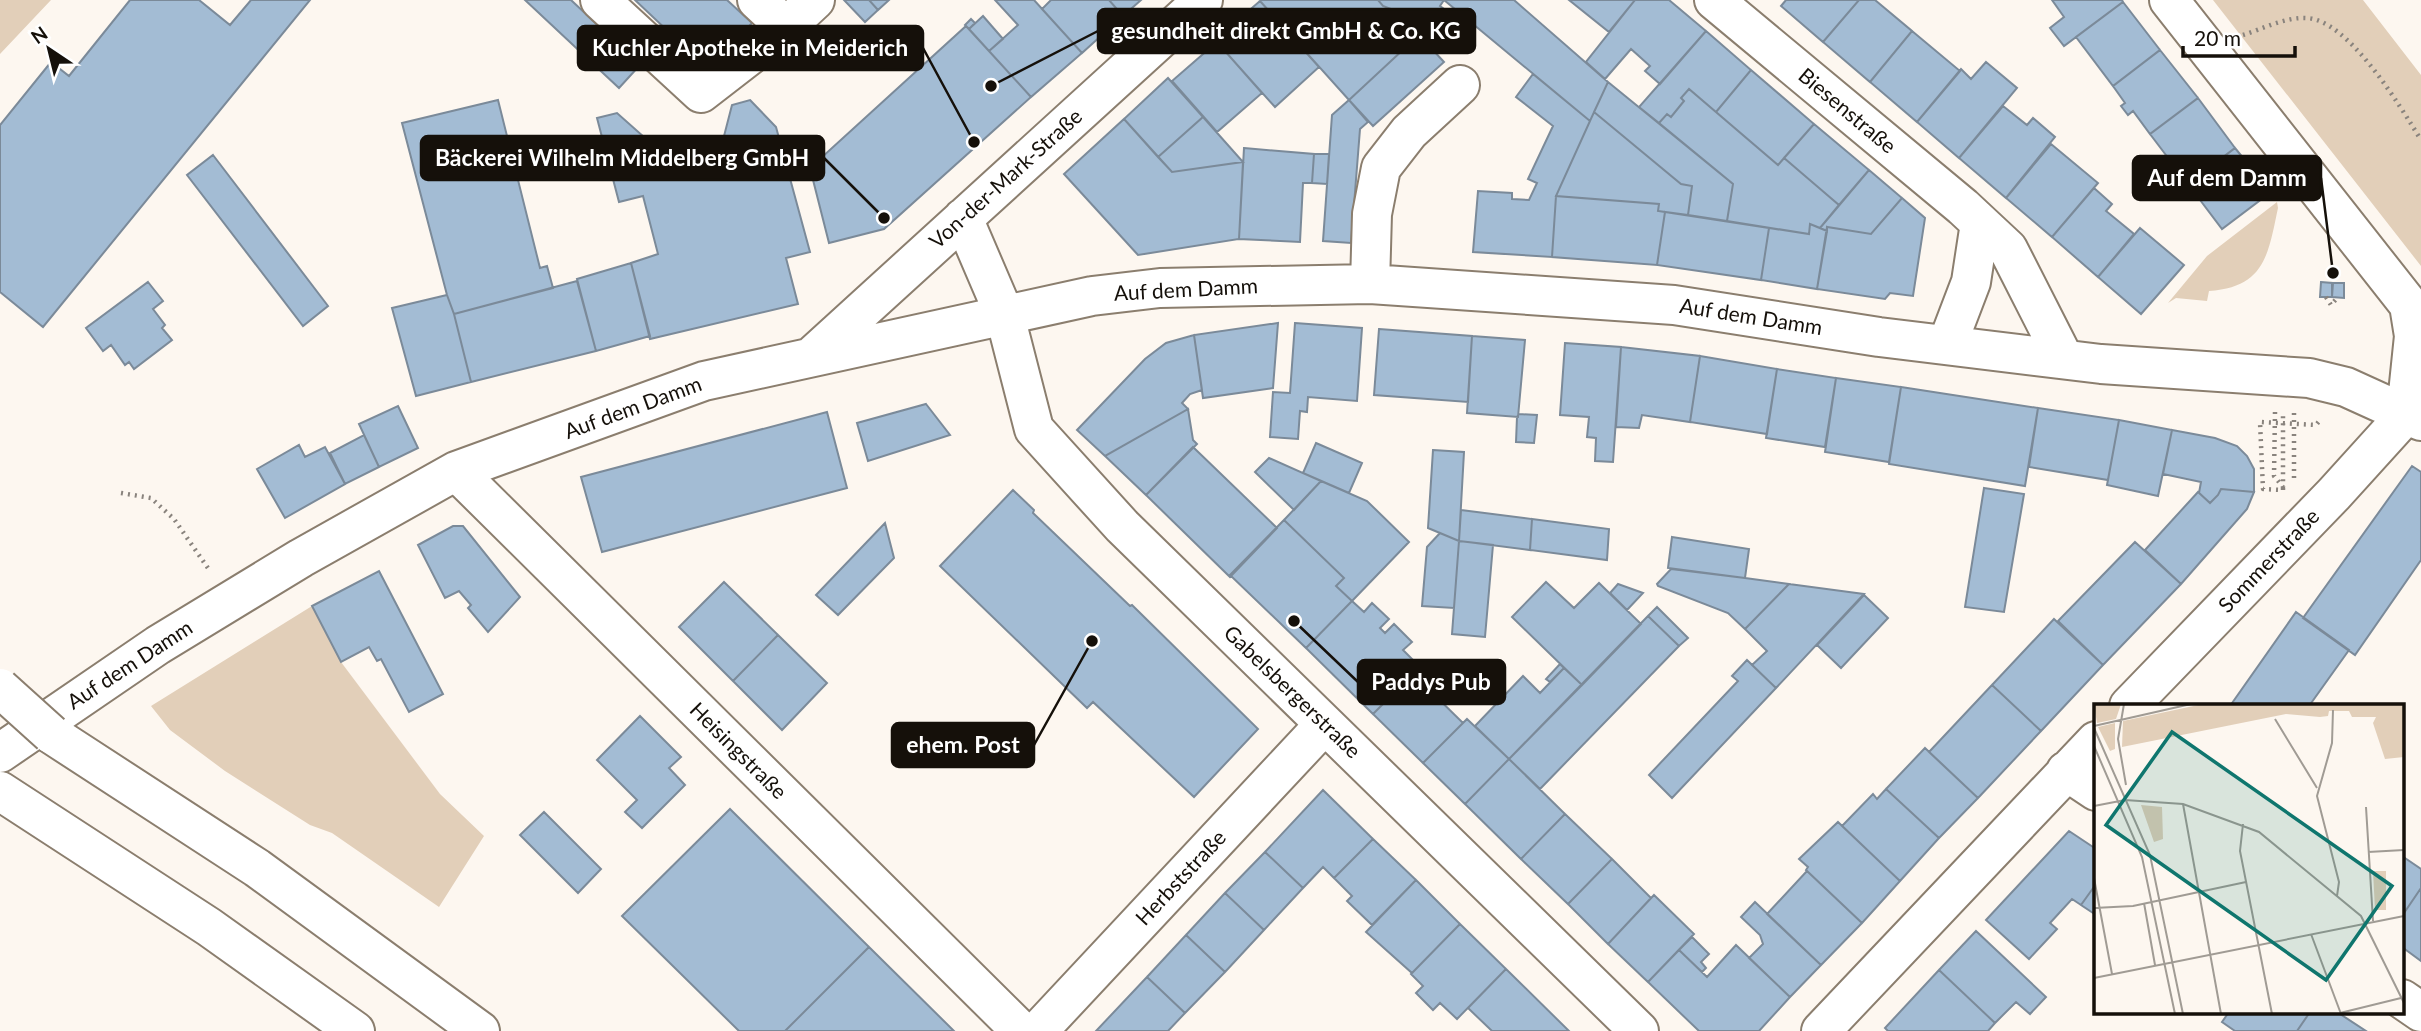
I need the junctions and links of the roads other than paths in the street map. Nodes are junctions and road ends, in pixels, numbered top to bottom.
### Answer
1 (600, 0) edge
2 (757, 0) edge
3 (815, 0) edge
4 (1203, 0) edge
5 (1714, 0) edge
6 (2169, 0) edge
7 (786, 27) junction
8 (1460, 85) dead end
9 (963, 218) junction
10 (1980, 223) junction
11 (1370, 284) junction
12 (2415, 311) edge
13 (1005, 316) junction
14 (1947, 345) junction
15 (809, 358) junction
16 (2064, 359) junction
17 (2416, 411) edge
18 (456, 471) junction
19 (0, 688) edge
20 (0, 704) edge
21 (2130, 704) edge
22 (1325, 725) junction
23 (51, 734) junction
24 (2094, 744) edge
25 (0, 753) edge
26 (2081, 781) edge
27 (0, 791) edge
28 (2404, 1000) edge
29 (2421, 1012) edge
30 (355, 1031) edge
31 (480, 1031) edge
32 (1021, 1031) edge
33 (1038, 1031) edge
34 (1639, 1031) edge
35 (1821, 1031) edge

1 - 7 main road
2 - 7 main road
3 - 7 main road
4 - 9 main road, Von-der-Mark-Straße
5 - 10 main road, Biesenstraße
6 - 12 main road
8 - 11 main road
9 - 13 main road, Gabelsbergerstraße
9 - 15 main road, Von-der-Mark-Straße
10 - 14 main road
10 - 16 main road, Biesenstraße
11 - 13 main road, Auf dem Damm
11 - 14 main road, Auf dem Damm
12 - 17 main road
13 - 15 main road, Auf dem Damm
13 - 22 main road, Gabelsbergerstraße
14 - 16 main road, Auf dem Damm
15 - 18 main road, Auf dem Damm
16 - 17 main road, Auf dem Damm
17 - 21 main road, Sommerstraße
18 - 25 main road, Auf dem Damm
18 - 32 main road, Heisingstraße
19 - 23 main road, bridge
20 - 23 main road, bridge
22 - 33 main road, Herbststraße
22 - 34 main road, Gabelsbergerstraße
23 - 31 main road
24 - 26 main road
26 - 35 main road
27 - 30 main road
28 - 29 main road

